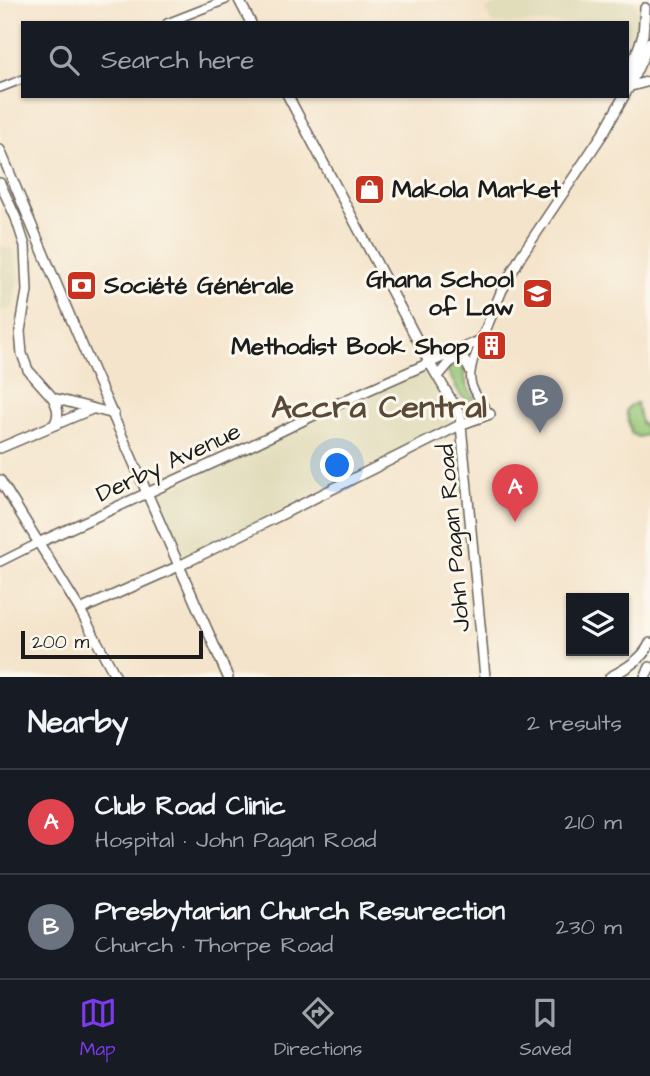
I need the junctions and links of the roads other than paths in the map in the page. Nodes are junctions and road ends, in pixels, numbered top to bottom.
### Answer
1 (226, 0) edge
2 (239, 0) edge
3 (643, 4) edge
4 (172, 21) edge
5 (250, 21) edge
6 (650, 22) edge
7 (650, 42) edge
8 (21, 80) edge
9 (629, 81) edge
10 (650, 81) edge
11 (629, 85) edge
12 (0, 88) edge
13 (629, 90) edge
14 (289, 98) edge
15 (622, 98) edge
16 (0, 150) edge
17 (0, 183) edge
18 (479, 343) junction
19 (461, 355) junction
20 (429, 362) junction
21 (470, 370) junction
22 (439, 376) junction
23 (53, 398) junction
24 (107, 400) junction
25 (92, 410) junction
26 (114, 414) junction
27 (490, 414) joint
28 (462, 424) junction
29 (54, 425) junction
30 (0, 448) edge
31 (0, 480) edge
32 (148, 493) junction
33 (38, 543) junction
34 (0, 562) edge
35 (179, 566) junction
36 (80, 610) junction
37 (649, 648) edge
38 (650, 667) edge
39 (116, 677) edge
40 (228, 677) edge
41 (485, 677) edge
42 (610, 677) edge
43 (645, 677) edge

1 - 4 street
2 - 5 main road
3 - 6 main road
3 - 9 main road
7 - 11 main road
8 - 12 street
10 - 13 main road
14 - 20 main road, John Pagan Road
15 - 18 main road
16 - 24 main road
17 - 23 main road
18 - 19 main road
18 - 20 main road, Derby Avenue
18 - 21 street
19 - 21 main road
19 - 22 main road
20 - 22 main road, John Pagan Road
20 - 32 main road, Derby Avenue
21 - 27 street
22 - 28 main road, John Pagan Road
23 - 25 main road
23 - 29 main road
24 - 25 main road
24 - 26 main road
25 - 26 main road
25 - 29 main road
26 - 32 main road
27 - 28 main road
28 - 35 main road
28 - 41 main road, John Pagan Road
29 - 30 main road
31 - 33 main road
32 - 33 main road, Derby Avenue
32 - 35 main road
33 - 34 street, Derby Avenue
33 - 36 main road
35 - 36 main road
35 - 40 main road
36 - 39 main road
37 - 42 main road
38 - 43 main road

